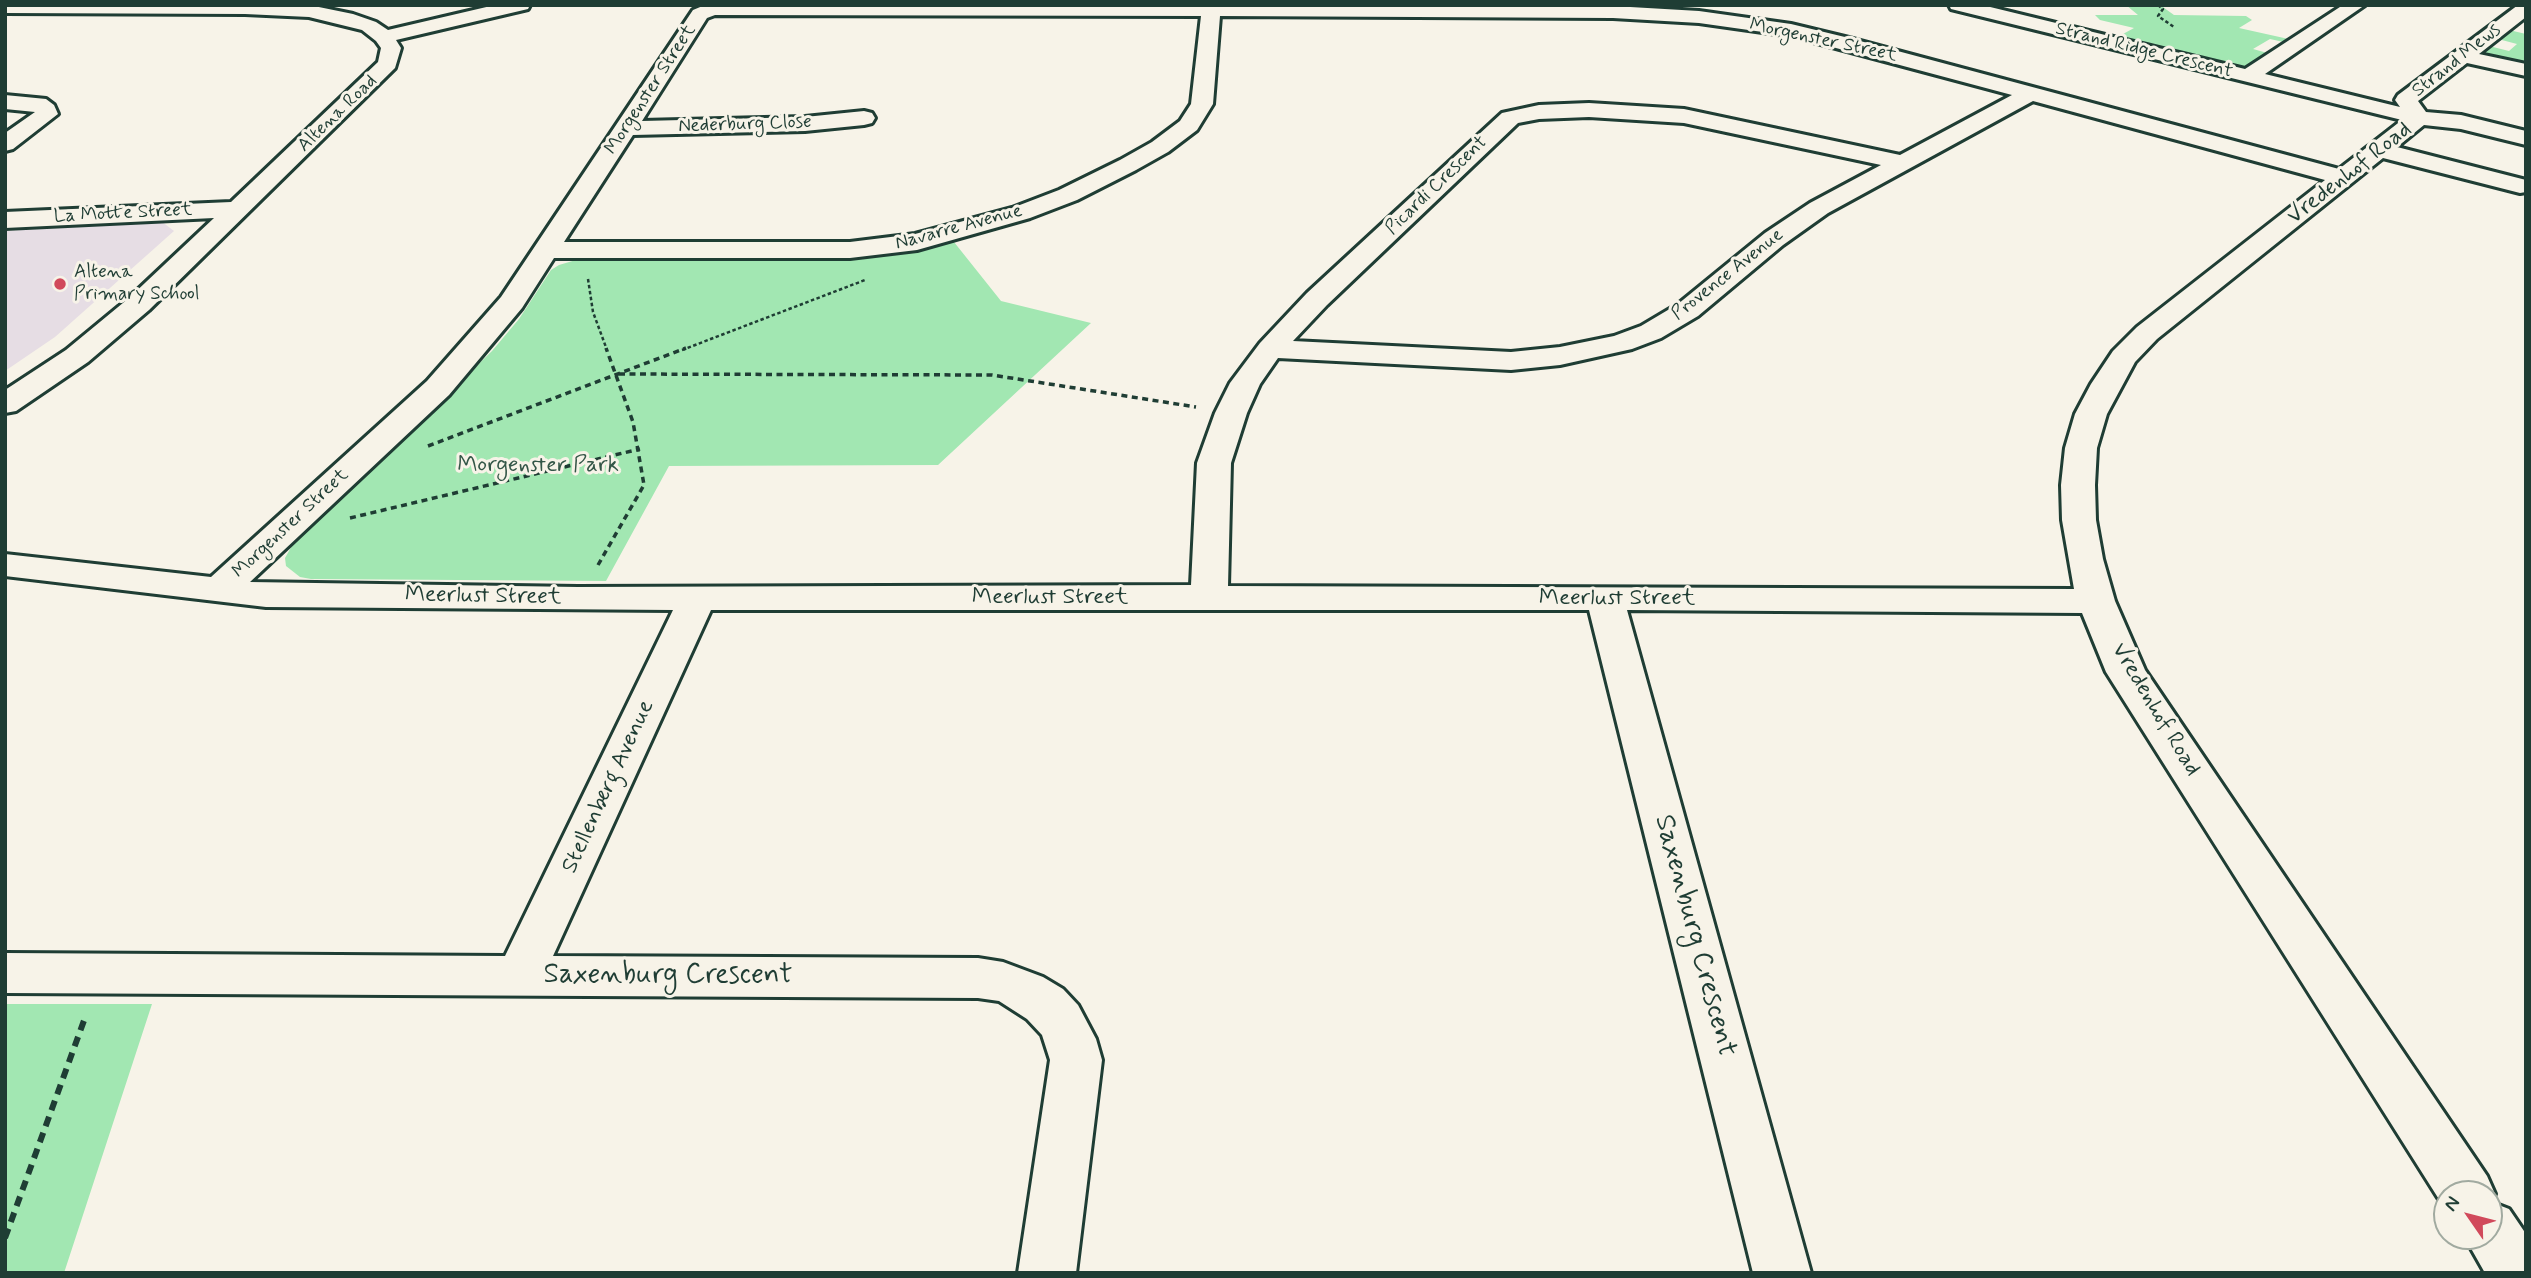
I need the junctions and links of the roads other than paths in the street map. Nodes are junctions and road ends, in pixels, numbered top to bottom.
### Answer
1 (347, 5) edge
2 (521, 5) edge
3 (1958, 5) edge
4 (2356, 5) edge
5 (5, 7) edge
6 (2526, 8) edge
7 (1211, 10) junction
8 (327, 14) junction
9 (384, 37) junction
10 (2462, 56) junction
11 (2526, 70) edge
12 (2248, 76) junction
13 (2031, 93) junction
14 (5, 102) edge
15 (864, 118) dead end
16 (2419, 118) junction
17 (626, 128) junction
18 (2526, 138) edge
19 (5, 144) edge
20 (2381, 150) junction
21 (1901, 162) junction
22 (2345, 178) junction
23 (2517, 190) edge
24 (240, 209) junction
25 (5, 220) edge
26 (546, 250) junction
27 (1269, 349) junction
28 (5, 404) edge
29 (5, 565) edge
30 (219, 590) junction
31 (1209, 597) junction
32 (1605, 598) junction
33 (697, 599) junction
34 (2096, 601) junction
35 (5, 973) edge
36 (520, 975) junction
37 (2458, 1180) edge
38 (2503, 1250) edge
39 (1047, 1273) edge
40 (1782, 1273) edge
41 (2518, 1273) edge

1 - 8 street
2 - 9 street
3 - 12 street, Strand Ridge Crescent
4 - 12 street, Strand Ridge Crescent
5 - 8 street
6 - 10 street, Strand Mews
7 - 13 street, Morgenster Street
7 - 17 street, Morgenster Street
7 - 26 street, Navarre Avenue
8 - 9 street
9 - 24 street, Altena Road
10 - 11 street
10 - 16 street, Strand Mews
12 - 16 street, Strand Ridge Crescent
13 - 21 street, Provence Avenue
13 - 22 street, Morgenster Street
14 - 19 street
15 - 17 street, Nederburg Close
16 - 18 street, Vredenhof Road
16 - 20 street, Vredenhof Road
17 - 26 street, Morgenster Street
20 - 22 street, Vredenhof Road
20 - 23 street
21 - 27 street, Provence Avenue
21 - 27 street, Picardi Crescent
22 - 34 street, Vredenhof Road
24 - 25 street, La Motte Street
24 - 28 street, Altena Road
26 - 30 street, Morgenster Street
27 - 31 street, Picardi Crescent
29 - 30 street, Meerlust Street
30 - 33 street, Meerlust Street
31 - 32 street, Meerlust Street
31 - 33 street, Meerlust Street
32 - 34 street, Meerlust Street
32 - 40 street, Saxenburg Crescent
33 - 36 street, Stellenberg Avenue
34 - 37 street, Vredenhof Road
35 - 36 street, Saxenburg Crescent
36 - 39 street, Saxenburg Crescent
38 - 41 street

